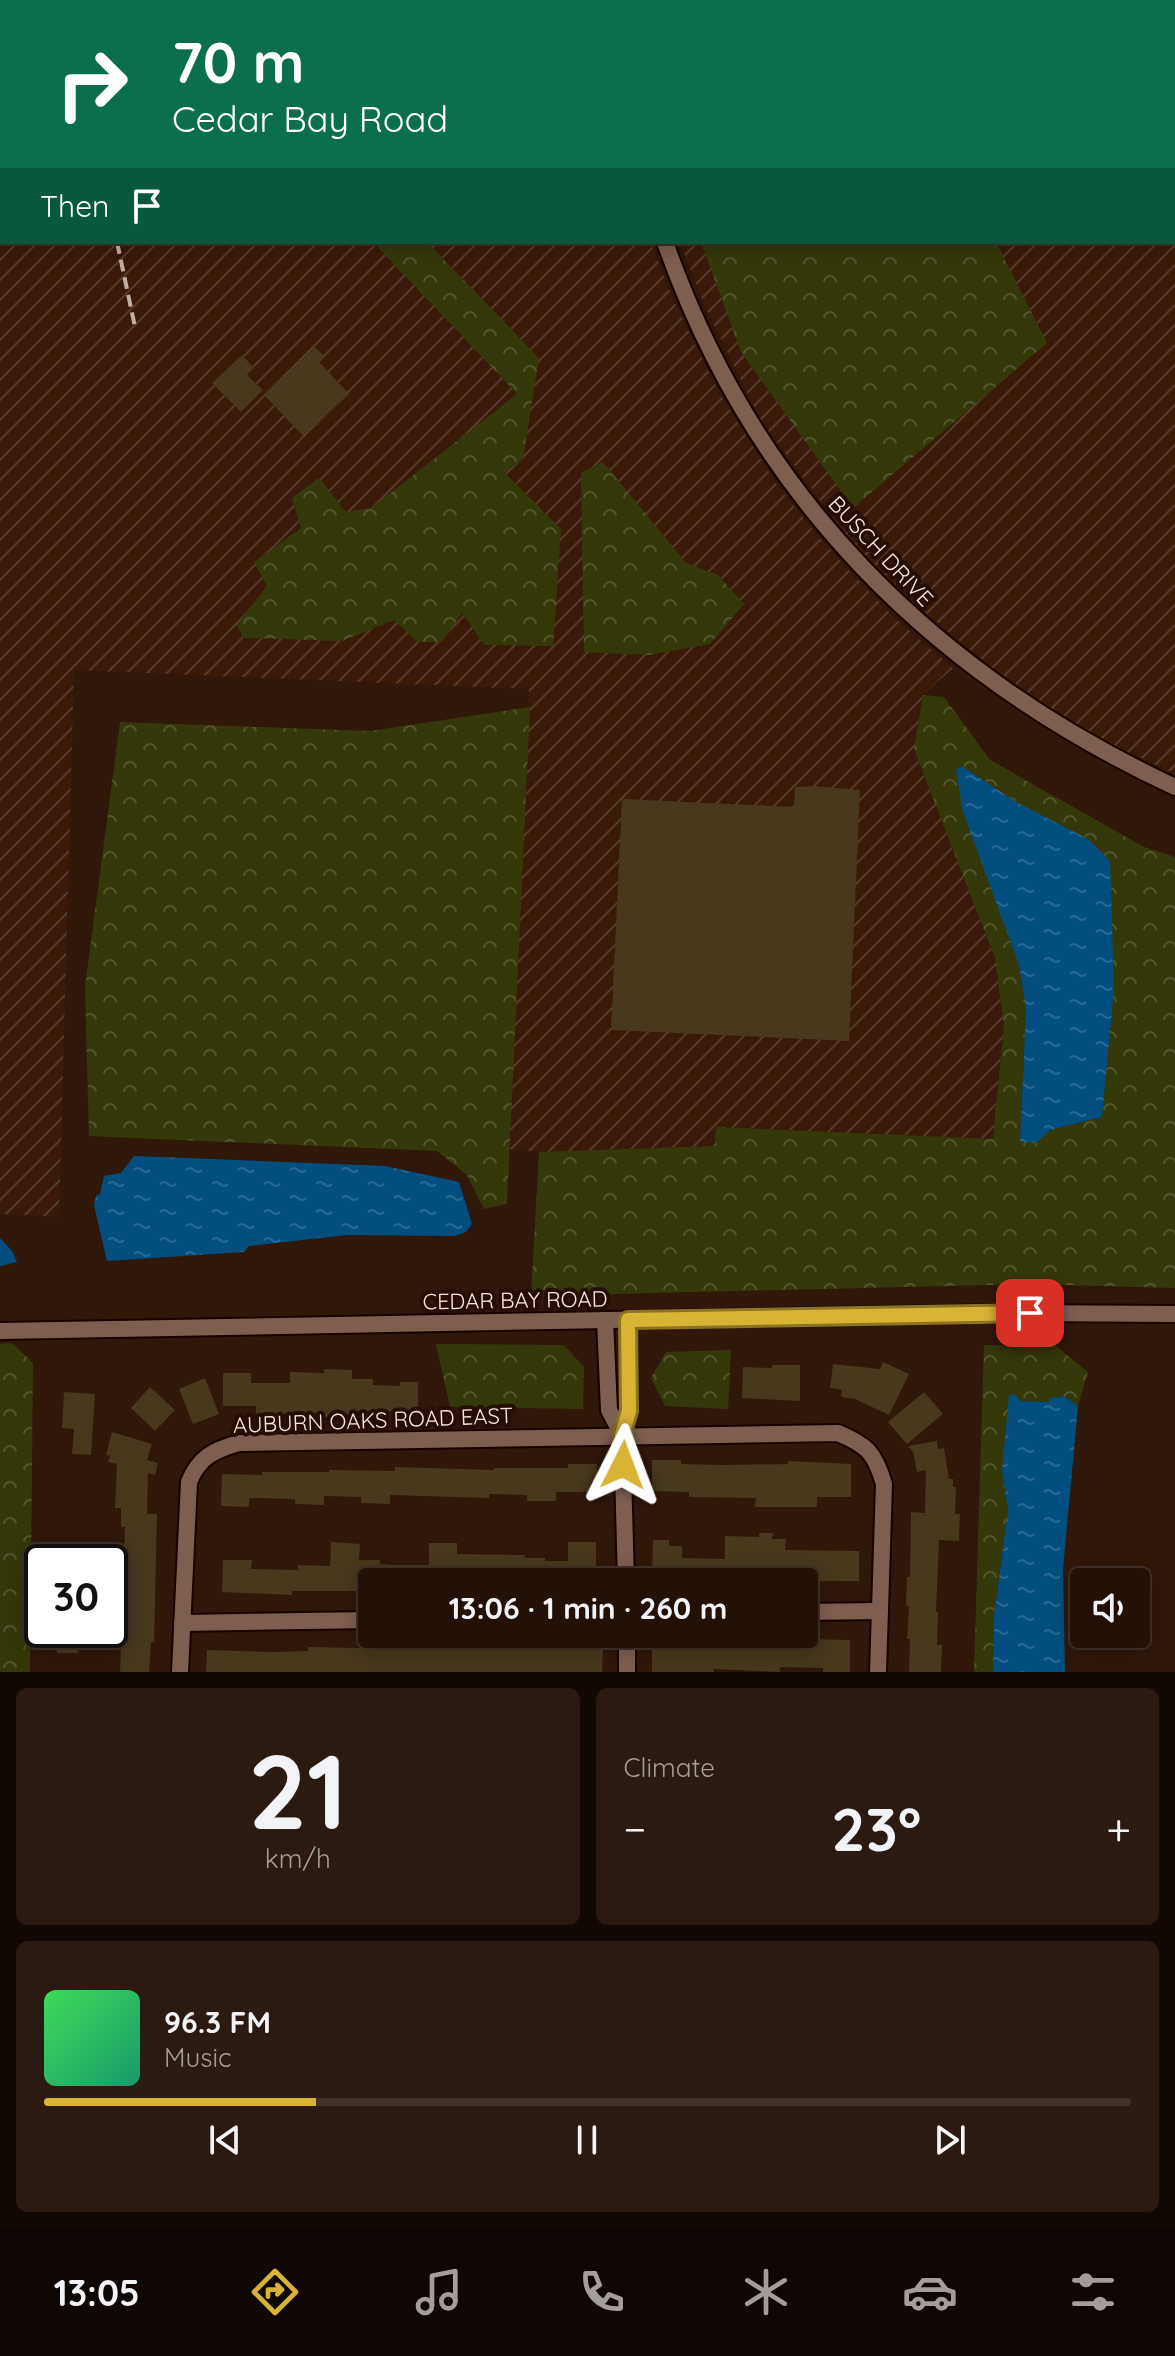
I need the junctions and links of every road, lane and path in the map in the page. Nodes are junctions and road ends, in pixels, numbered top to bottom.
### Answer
1 (666, 244) edge
2 (1175, 787) edge
3 (1175, 1314) edge
4 (605, 1320) junction
5 (628, 1320) junction
6 (0, 1331) edge
7 (622, 1435) junction
8 (626, 1568) edge
9 (880, 1611) junction
10 (818, 1612) edge
11 (358, 1620) edge
12 (182, 1623) junction
13 (627, 1648) edge
14 (180, 1672) edge
15 (627, 1672) edge
16 (878, 1672) edge

1 - 2 street, BUSCH DRIVE
3 - 5 street, CEDAR BAY ROAD
4 - 5 street, CEDAR BAY ROAD
4 - 6 street, CEDAR BAY ROAD
4 - 7 street
5 - 7 street
7 - 8 street
7 - 9 street, AUBURN OAKS ROAD EAST
7 - 12 street, AUBURN OAKS ROAD EAST
9 - 10 street
9 - 16 street, AUBURN OAKS ROAD EAST
11 - 12 street
12 - 14 street, AUBURN OAKS ROAD EAST
13 - 15 street

